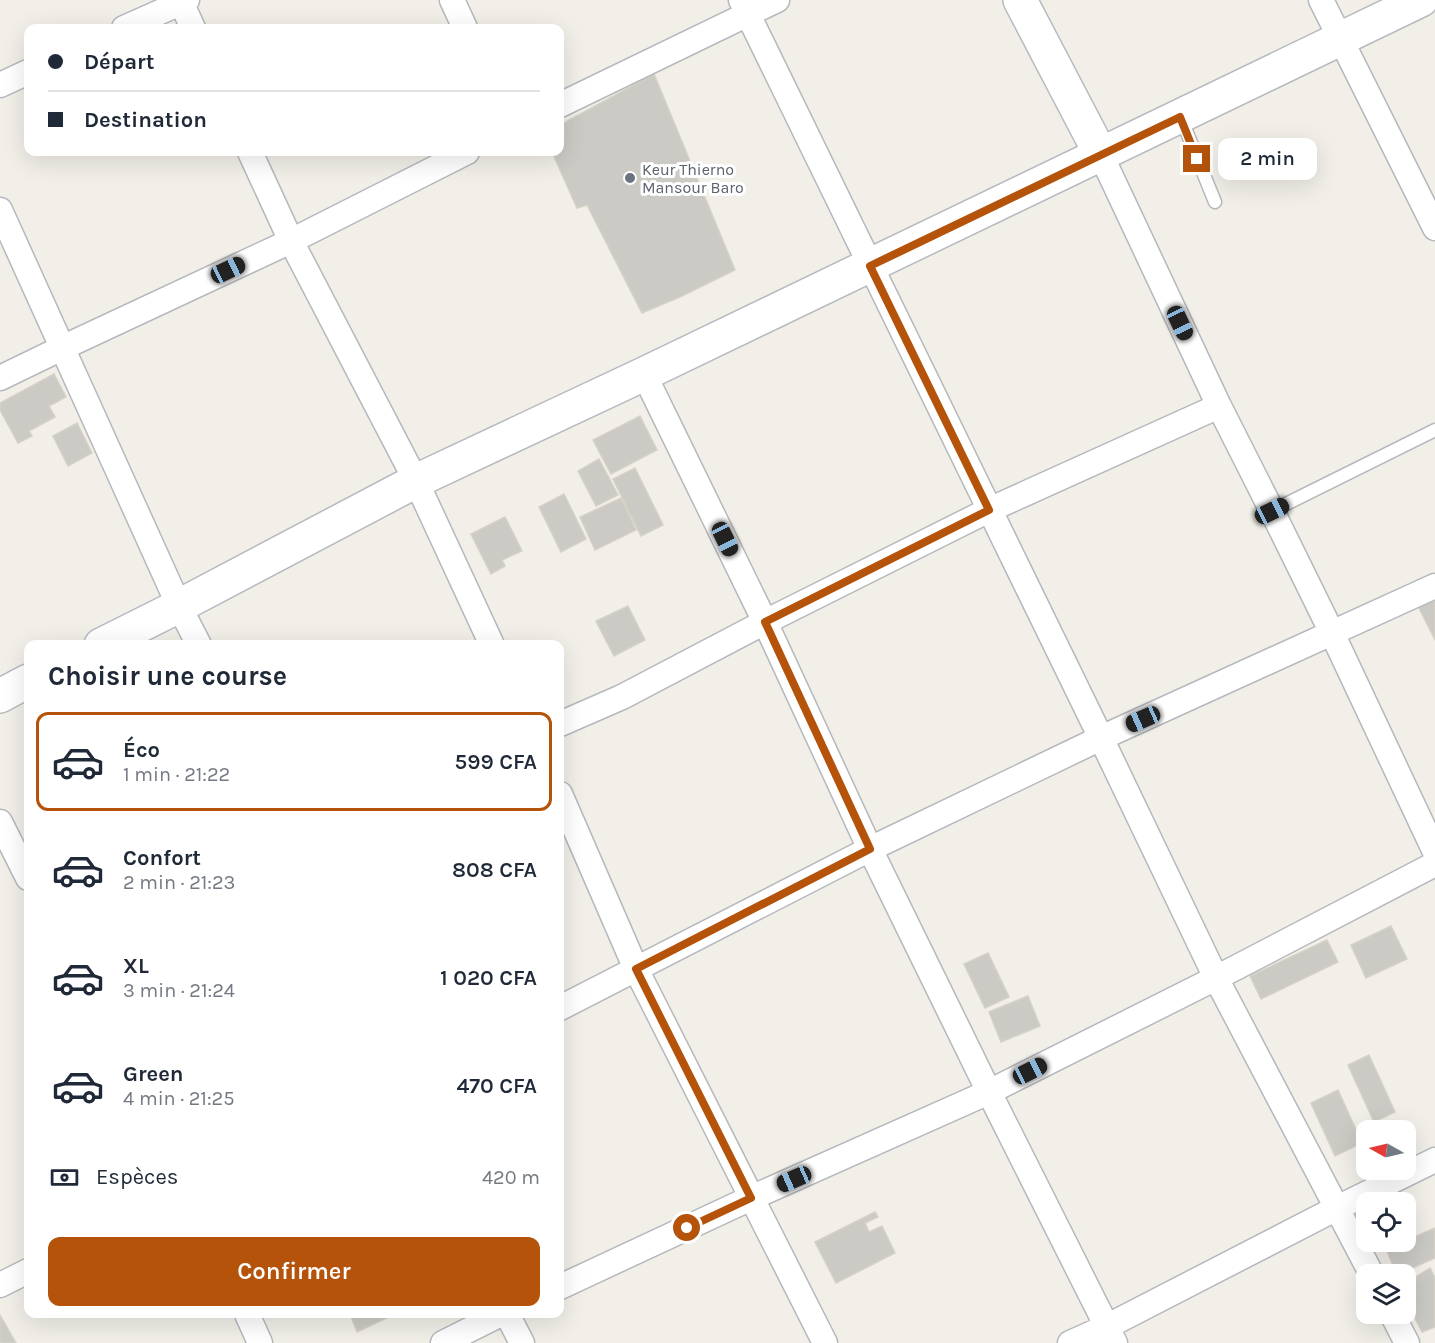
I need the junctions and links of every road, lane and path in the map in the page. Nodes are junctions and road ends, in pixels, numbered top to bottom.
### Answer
1 (452, 0) edge
2 (777, 0) edge
3 (1020, 0) edge
4 (1321, 0) edge
5 (1421, 0) edge
6 (183, 1) edge
7 (745, 7) edge
8 (133, 24) edge
9 (192, 24) edge
10 (463, 24) edge
11 (1341, 39) junction
12 (24, 74) edge
13 (0, 85) edge
14 (564, 103) edge
15 (1180, 117) junction
16 (1101, 155) junction
17 (251, 156) edge
18 (459, 156) edge
19 (1215, 202) dead end
20 (0, 210) edge
21 (1435, 228) edge
22 (291, 241) junction
23 (870, 266) junction
24 (62, 348) junction
25 (644, 374) junction
26 (0, 378) edge
27 (1219, 406) junction
28 (1435, 430) edge
29 (416, 481) junction
30 (989, 510) junction
31 (1272, 511) junction
32 (1435, 586) edge
33 (179, 606) junction
34 (765, 622) junction
35 (1332, 633) junction
36 (111, 640) edge
37 (196, 640) edge
38 (490, 640) edge
39 (24, 683) edge
40 (0, 696) edge
41 (564, 722) edge
42 (1101, 738) junction
43 (564, 803) edge
44 (0, 822) edge
45 (870, 849) junction
46 (1435, 852) edge
47 (1435, 864) edge
48 (24, 870) edge
49 (636, 969) junction
50 (1216, 978) junction
51 (564, 1006) edge
52 (989, 1092) junction
53 (1435, 1160) edge
54 (751, 1198) junction
55 (1337, 1208) junction
56 (1366, 1264) edge
57 (24, 1273) edge
58 (0, 1285) edge
59 (564, 1285) edge
60 (249, 1318) edge
61 (493, 1318) edge
62 (509, 1318) edge
63 (1397, 1324) edge
64 (1110, 1335) edge
65 (260, 1343) edge
66 (443, 1343) edge
67 (522, 1343) edge
68 (825, 1343) edge
69 (1070, 1343) edge
70 (1407, 1343) edge

1 - 10 street
2 - 7 street
3 - 16 main road
4 - 11 street
5 - 11 main road
6 - 8 street
6 - 9 street
7 - 14 street
7 - 23 street
11 - 15 main road
11 - 21 street
12 - 13 street
15 - 16 main road
15 - 19 lane
16 - 23 main road
16 - 27 street
17 - 22 street
18 - 22 street
20 - 24 street
22 - 24 street
22 - 29 street
23 - 25 main road
23 - 30 street
24 - 26 street
24 - 33 street
25 - 29 main road
25 - 34 street
27 - 30 street
27 - 31 street
28 - 31 lane
29 - 33 main road
29 - 38 street
30 - 34 street
30 - 42 street
31 - 35 street
32 - 35 street
33 - 36 main road
33 - 37 street
34 - 41 street
34 - 45 street
35 - 42 street
35 - 46 street
39 - 40 main road
42 - 45 street
42 - 50 street
43 - 49 street
44 - 48 street
45 - 49 street
45 - 52 street
47 - 50 street
49 - 51 street
49 - 54 street
50 - 52 street
50 - 55 street
52 - 54 street
52 - 64 street
53 - 55 street
54 - 59 street
54 - 68 street
55 - 56 street
55 - 64 street
57 - 58 street
60 - 65 street
61 - 66 street
62 - 67 street
63 - 70 street
64 - 69 street

